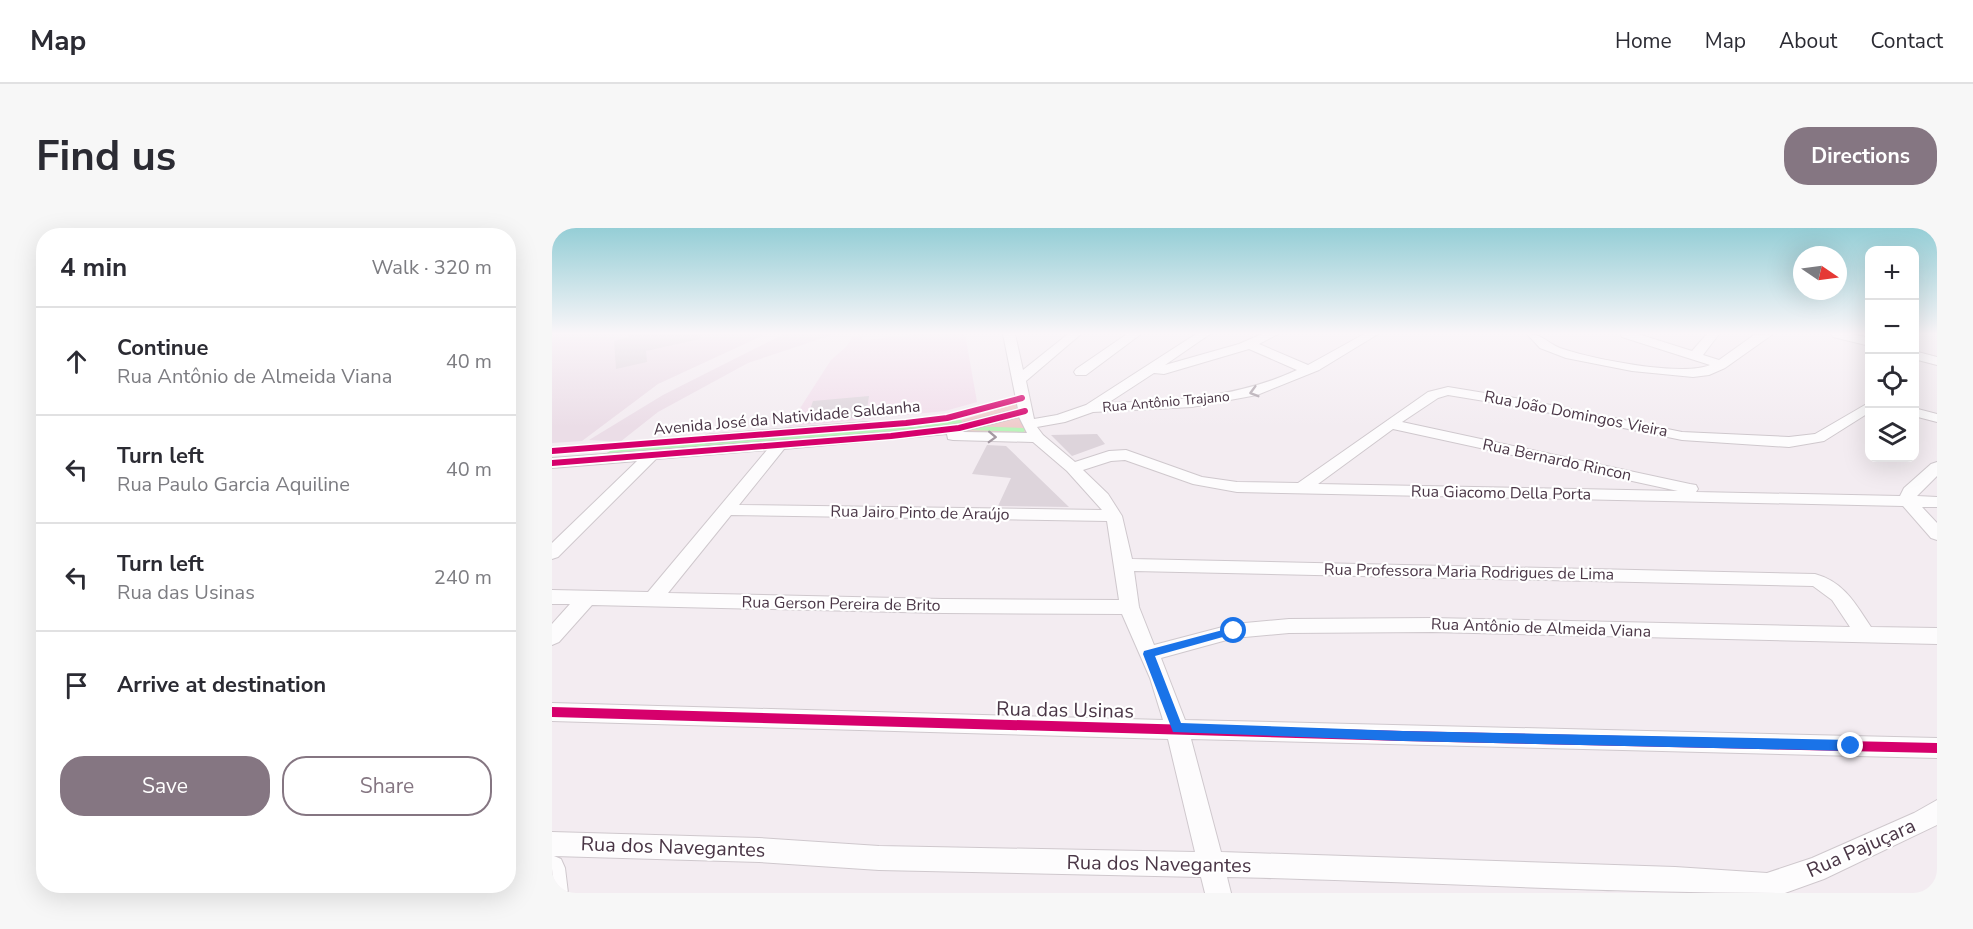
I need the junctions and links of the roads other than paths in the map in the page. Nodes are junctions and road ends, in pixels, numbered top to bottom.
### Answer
1 (1015, 365) edge
2 (1037, 365) edge
3 (1091, 365) edge
4 (1159, 365) edge
5 (1181, 365) edge
6 (1296, 365) edge
7 (1317, 365) edge
8 (1625, 365) edge
9 (1717, 365) edge
10 (1308, 370) junction
11 (1081, 372) dead end
12 (1143, 376) junction
13 (1018, 381) junction
14 (1091, 408) junction
15 (1866, 408) edge
16 (1919, 413) edge
17 (1028, 418) junction
18 (1937, 418) edge
19 (1390, 424) junction
20 (891, 436) junction
21 (779, 446) junction
22 (552, 451) edge
23 (652, 455) junction
24 (552, 463) edge
25 (1937, 467) edge
26 (1073, 468) junction
27 (1303, 487) junction
28 (1724, 497) junction
29 (1907, 501) junction
30 (1937, 502) edge
31 (726, 510) junction
32 (1114, 516) junction
33 (1937, 534) edge
34 (552, 553) edge
35 (1124, 565) junction
36 (552, 597) edge
37 (587, 598) junction
38 (652, 600) junction
39 (1129, 607) junction
40 (1865, 635) junction
41 (1937, 636) edge
42 (552, 637) edge
43 (1148, 654) junction
44 (552, 712) edge
45 (1177, 728) junction
46 (1937, 748) edge
47 (1937, 811) edge
48 (552, 844) edge
49 (1210, 864) junction
50 (552, 868) edge
51 (1597, 885) edge
52 (1632, 885) edge
53 (1757, 889) edge
54 (555, 893) edge
55 (1218, 893) edge

1 - 13 street
2 - 13 street
3 - 11 street
4 - 12 street
5 - 12 street
6 - 10 street
7 - 10 street, Rua Antônio Trajano
8 - 9 street
10 -> 14 street, Rua Antônio Trajano
12 - 14 street
13 - 17 street
14 - 17 street
15 - 19 street, Rua João Domingos Vieira
16 - 18 street
20 -> 17 street
17 - 20 street, Avenida José da Natividade Saldanha
17 - 22 street, Avenida José da Natividade Saldanha
17 - 26 street
19 - 27 street, Rua João Domingos Vieira
19 - 28 street, Rua Bernardo Rincon
20 - 21 street, Avenida José da Natividade Saldanha
21 - 23 street, Avenida José da Natividade Saldanha
21 - 31 street
23 - 24 street, Avenida José da Natividade Saldanha
23 - 34 street
25 - 29 street
26 - 27 street, Rua Giacomo Della Porta
26 - 32 street
27 - 28 street, Rua Giacomo Della Porta
28 - 29 street, Rua Giacomo Della Porta
29 - 30 street, Rua Giacomo Della Porta
29 - 33 street
31 - 32 street, Rua Jairo Pinto de Araújo
31 - 38 street
32 - 35 street
35 - 39 street
35 - 40 street, Rua Professora Maria Rodrigues de Lima
36 - 37 street, Rua Gerson Pereira de Brito
37 - 38 street, Rua Gerson Pereira de Brito
37 - 42 street
38 - 39 street, Rua Gerson Pereira de Brito
39 - 43 street
40 - 41 street, Rua Antônio de Almeida Viana
40 - 43 street, Rua Antônio de Almeida Viana
43 - 45 street
44 - 45 street, Rua das Usinas
45 - 46 street, Rua das Usinas
45 - 49 street
47 - 53 street, Rua Pajuçara
48 - 49 street, Rua dos Navegantes
49 - 51 street, Rua dos Navegantes
49 - 55 street
50 - 54 street
51 - 52 street, Rua dos Navegantes
52 - 53 street, Rua dos Navegantes

